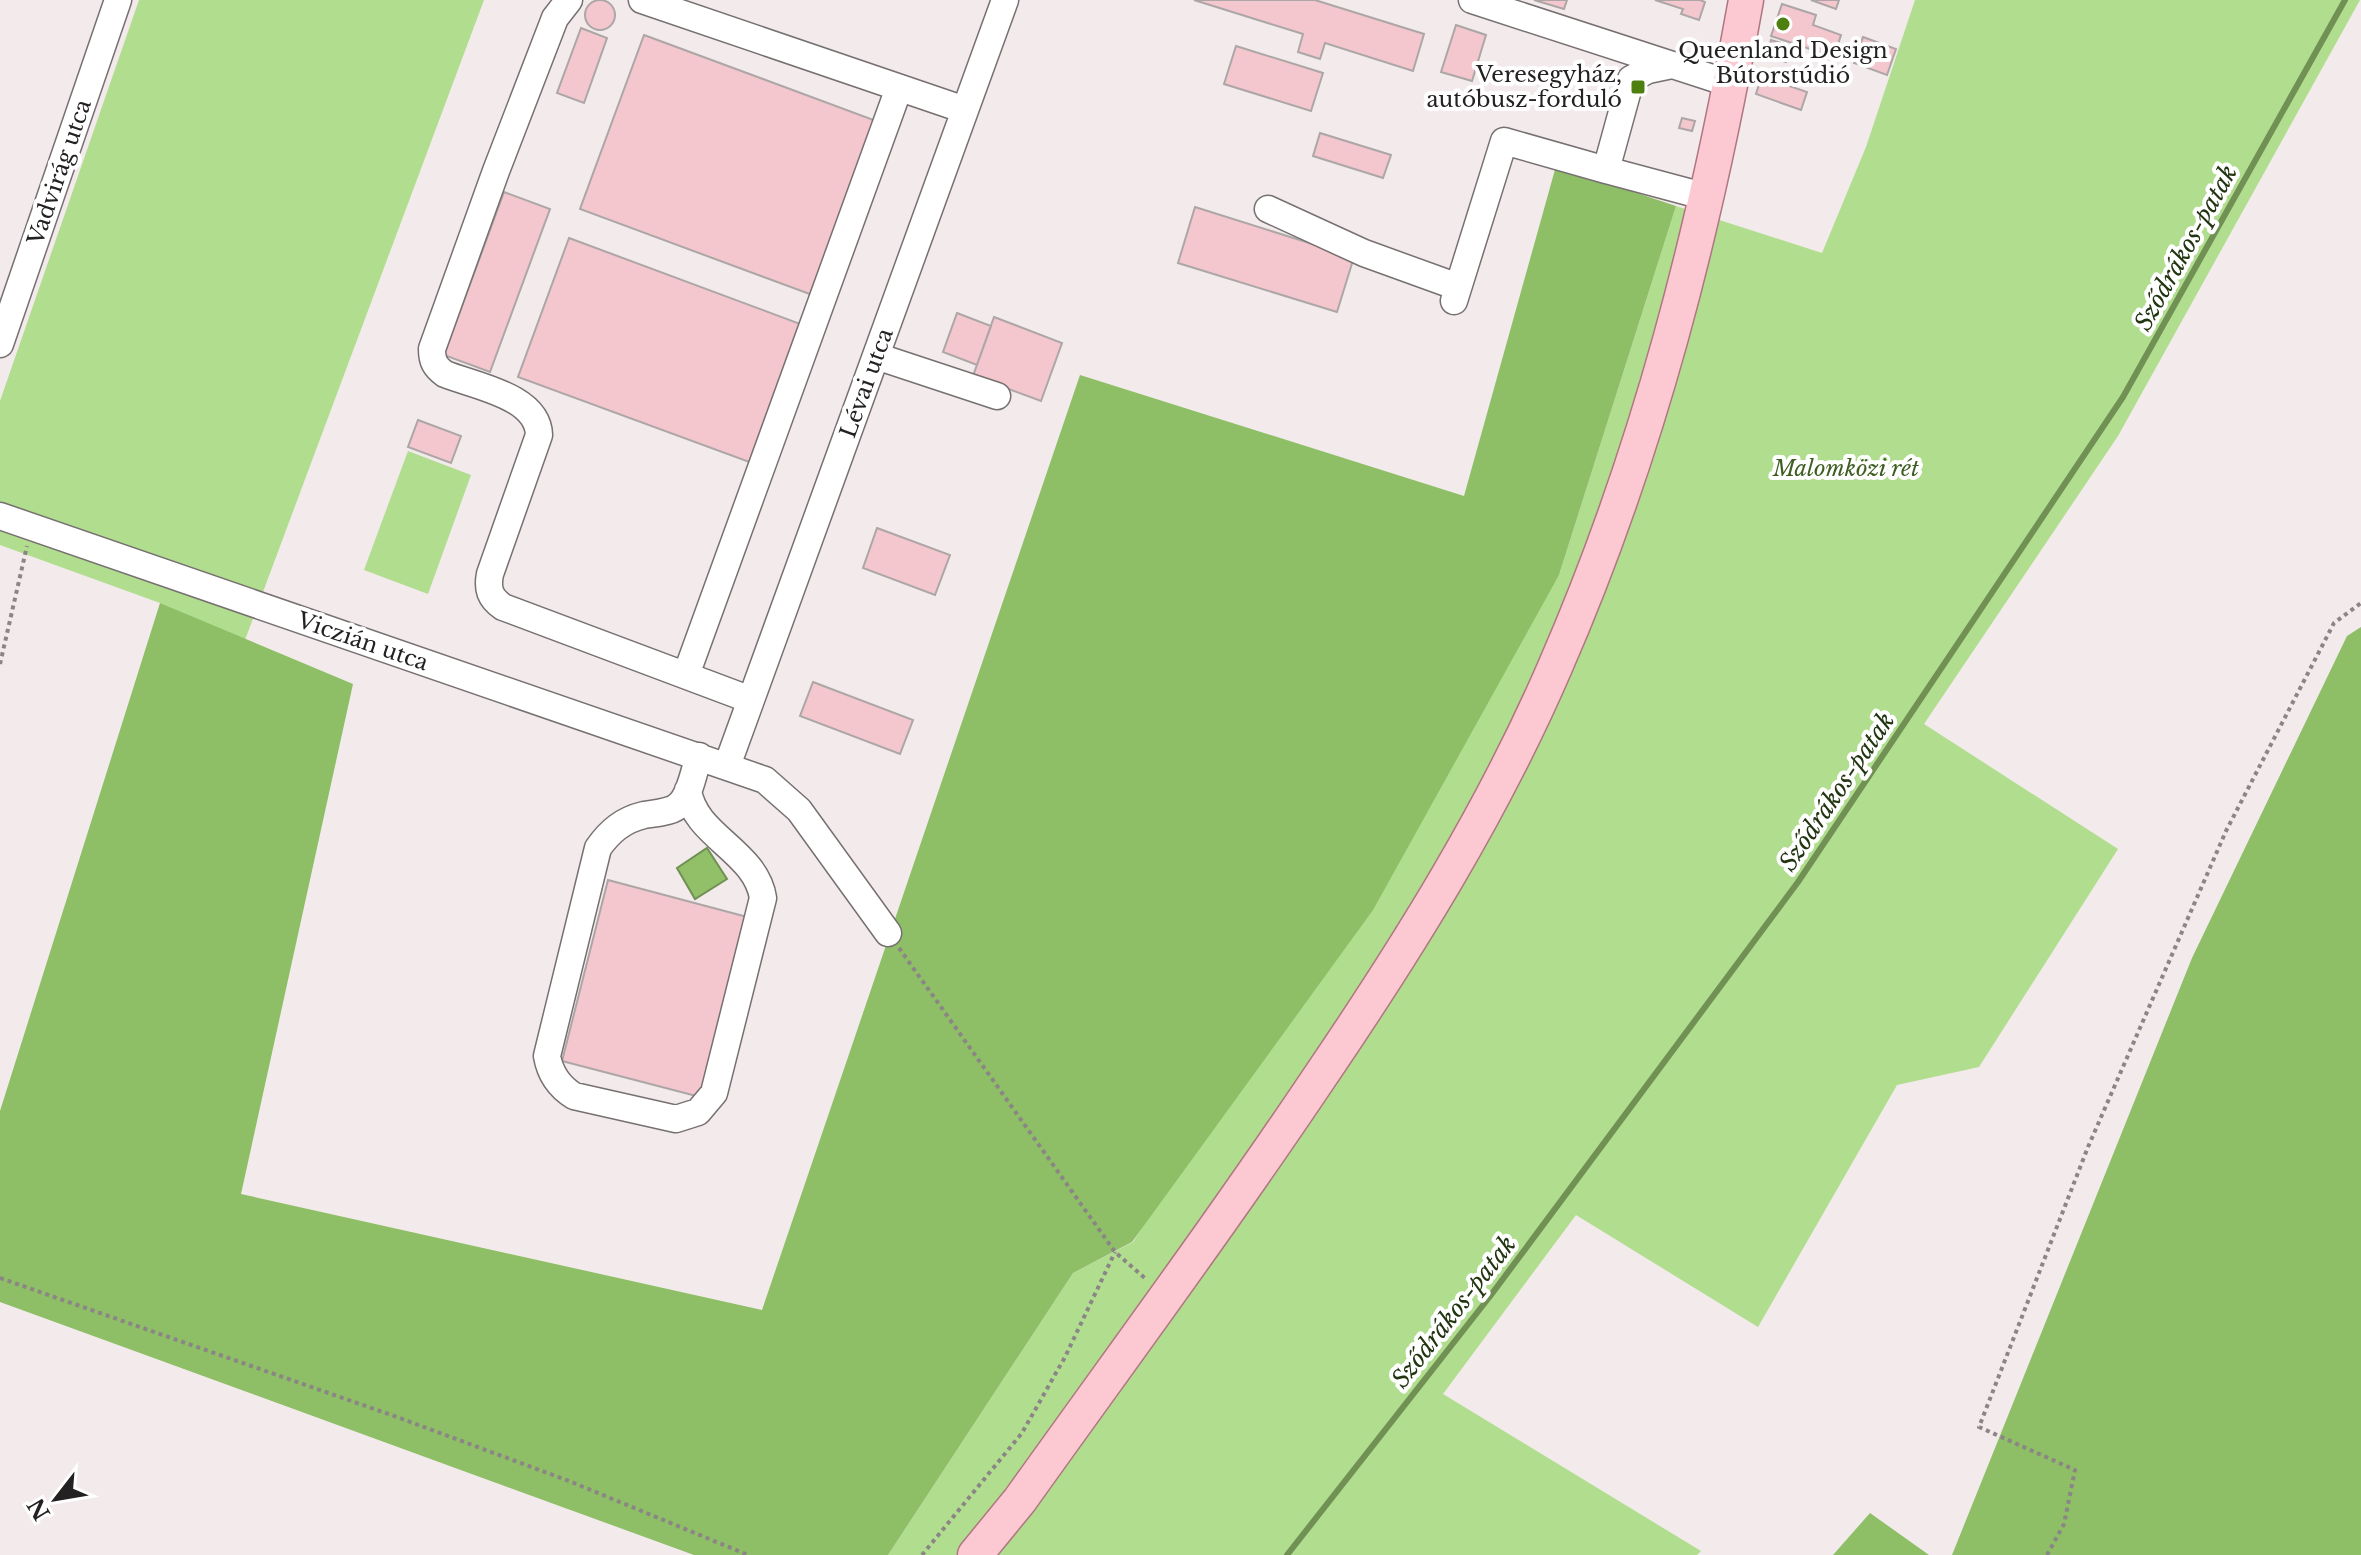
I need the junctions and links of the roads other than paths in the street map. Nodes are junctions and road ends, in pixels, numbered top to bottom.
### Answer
1 (118, 0) edge
2 (569, 0) edge
3 (642, 0) edge
4 (1005, 0) edge
5 (1472, 0) edge
6 (1746, 0) edge
7 (1672, 65) junction
8 (1731, 84) junction
9 (899, 88) junction
10 (965, 110) junction
11 (1606, 170) junction
12 (1707, 197) junction
13 (1268, 209) dead end
14 (0, 344) edge
15 (876, 356) junction
16 (997, 396) dead end
17 (0, 516) edge
18 (686, 675) junction
19 (751, 700) junction
20 (699, 756) junction
21 (727, 766) junction
22 (688, 790) junction
23 (888, 933) road end
24 (975, 1555) edge

1 - 14 street, Vadvirág utca
2 - 18 street
3 - 9 street
4 - 10 street, Lévai utca
5 - 7 street
6 - 8 main road
7 - 8 street
7 - 11 street
8 - 12 main road
9 - 10 street
9 - 18 street
10 - 15 street, Lévai utca
11 - 12 street
11 - 13 street
12 - 24 main road
15 - 16 street
15 - 19 street, Lévai utca
17 - 20 street, Viczián utca
18 - 19 street
19 - 21 street, Lévai utca
20 - 21 street, Viczián utca
20 - 22 street
21 - 23 street, Viczián utca
22 - 22 street

